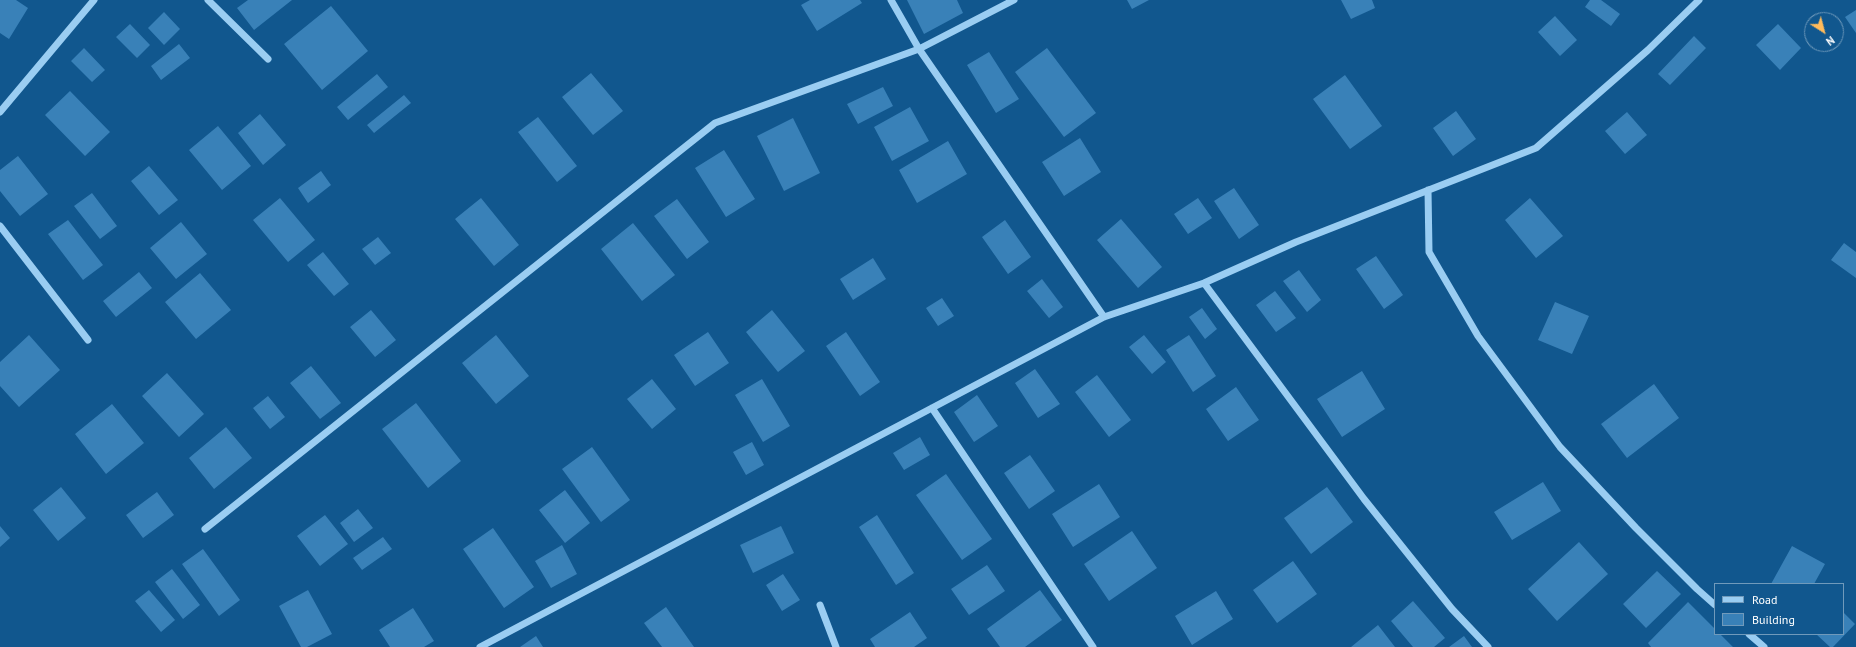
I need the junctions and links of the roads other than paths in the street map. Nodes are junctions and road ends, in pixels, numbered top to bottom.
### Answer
1 (94, 0) edge
2 (208, 0) edge
3 (891, 0) edge
4 (1014, 0) edge
5 (1699, 0) edge
6 (919, 49) junction
7 (268, 58) dead end
8 (0, 112) edge
9 (1428, 190) junction
10 (0, 226) edge
11 (1204, 283) junction
12 (1104, 317) junction
13 (88, 340) dead end
14 (932, 408) junction
15 (205, 529) dead end
16 (1714, 604) edge
17 (820, 606) dead end
18 (1750, 635) edge
19 (480, 647) edge
20 (836, 647) edge
21 (1093, 647) edge
22 (1488, 647) edge
23 (1764, 647) edge

1 - 8 street
2 - 7 street
3 - 6 street
4 - 6 street
5 - 9 street
6 - 12 street
6 - 15 street
9 - 11 street
9 - 16 street
10 - 13 street
11 - 12 street
11 - 22 street
12 - 14 street
14 - 19 street
14 - 21 street
17 - 20 street
18 - 23 street

